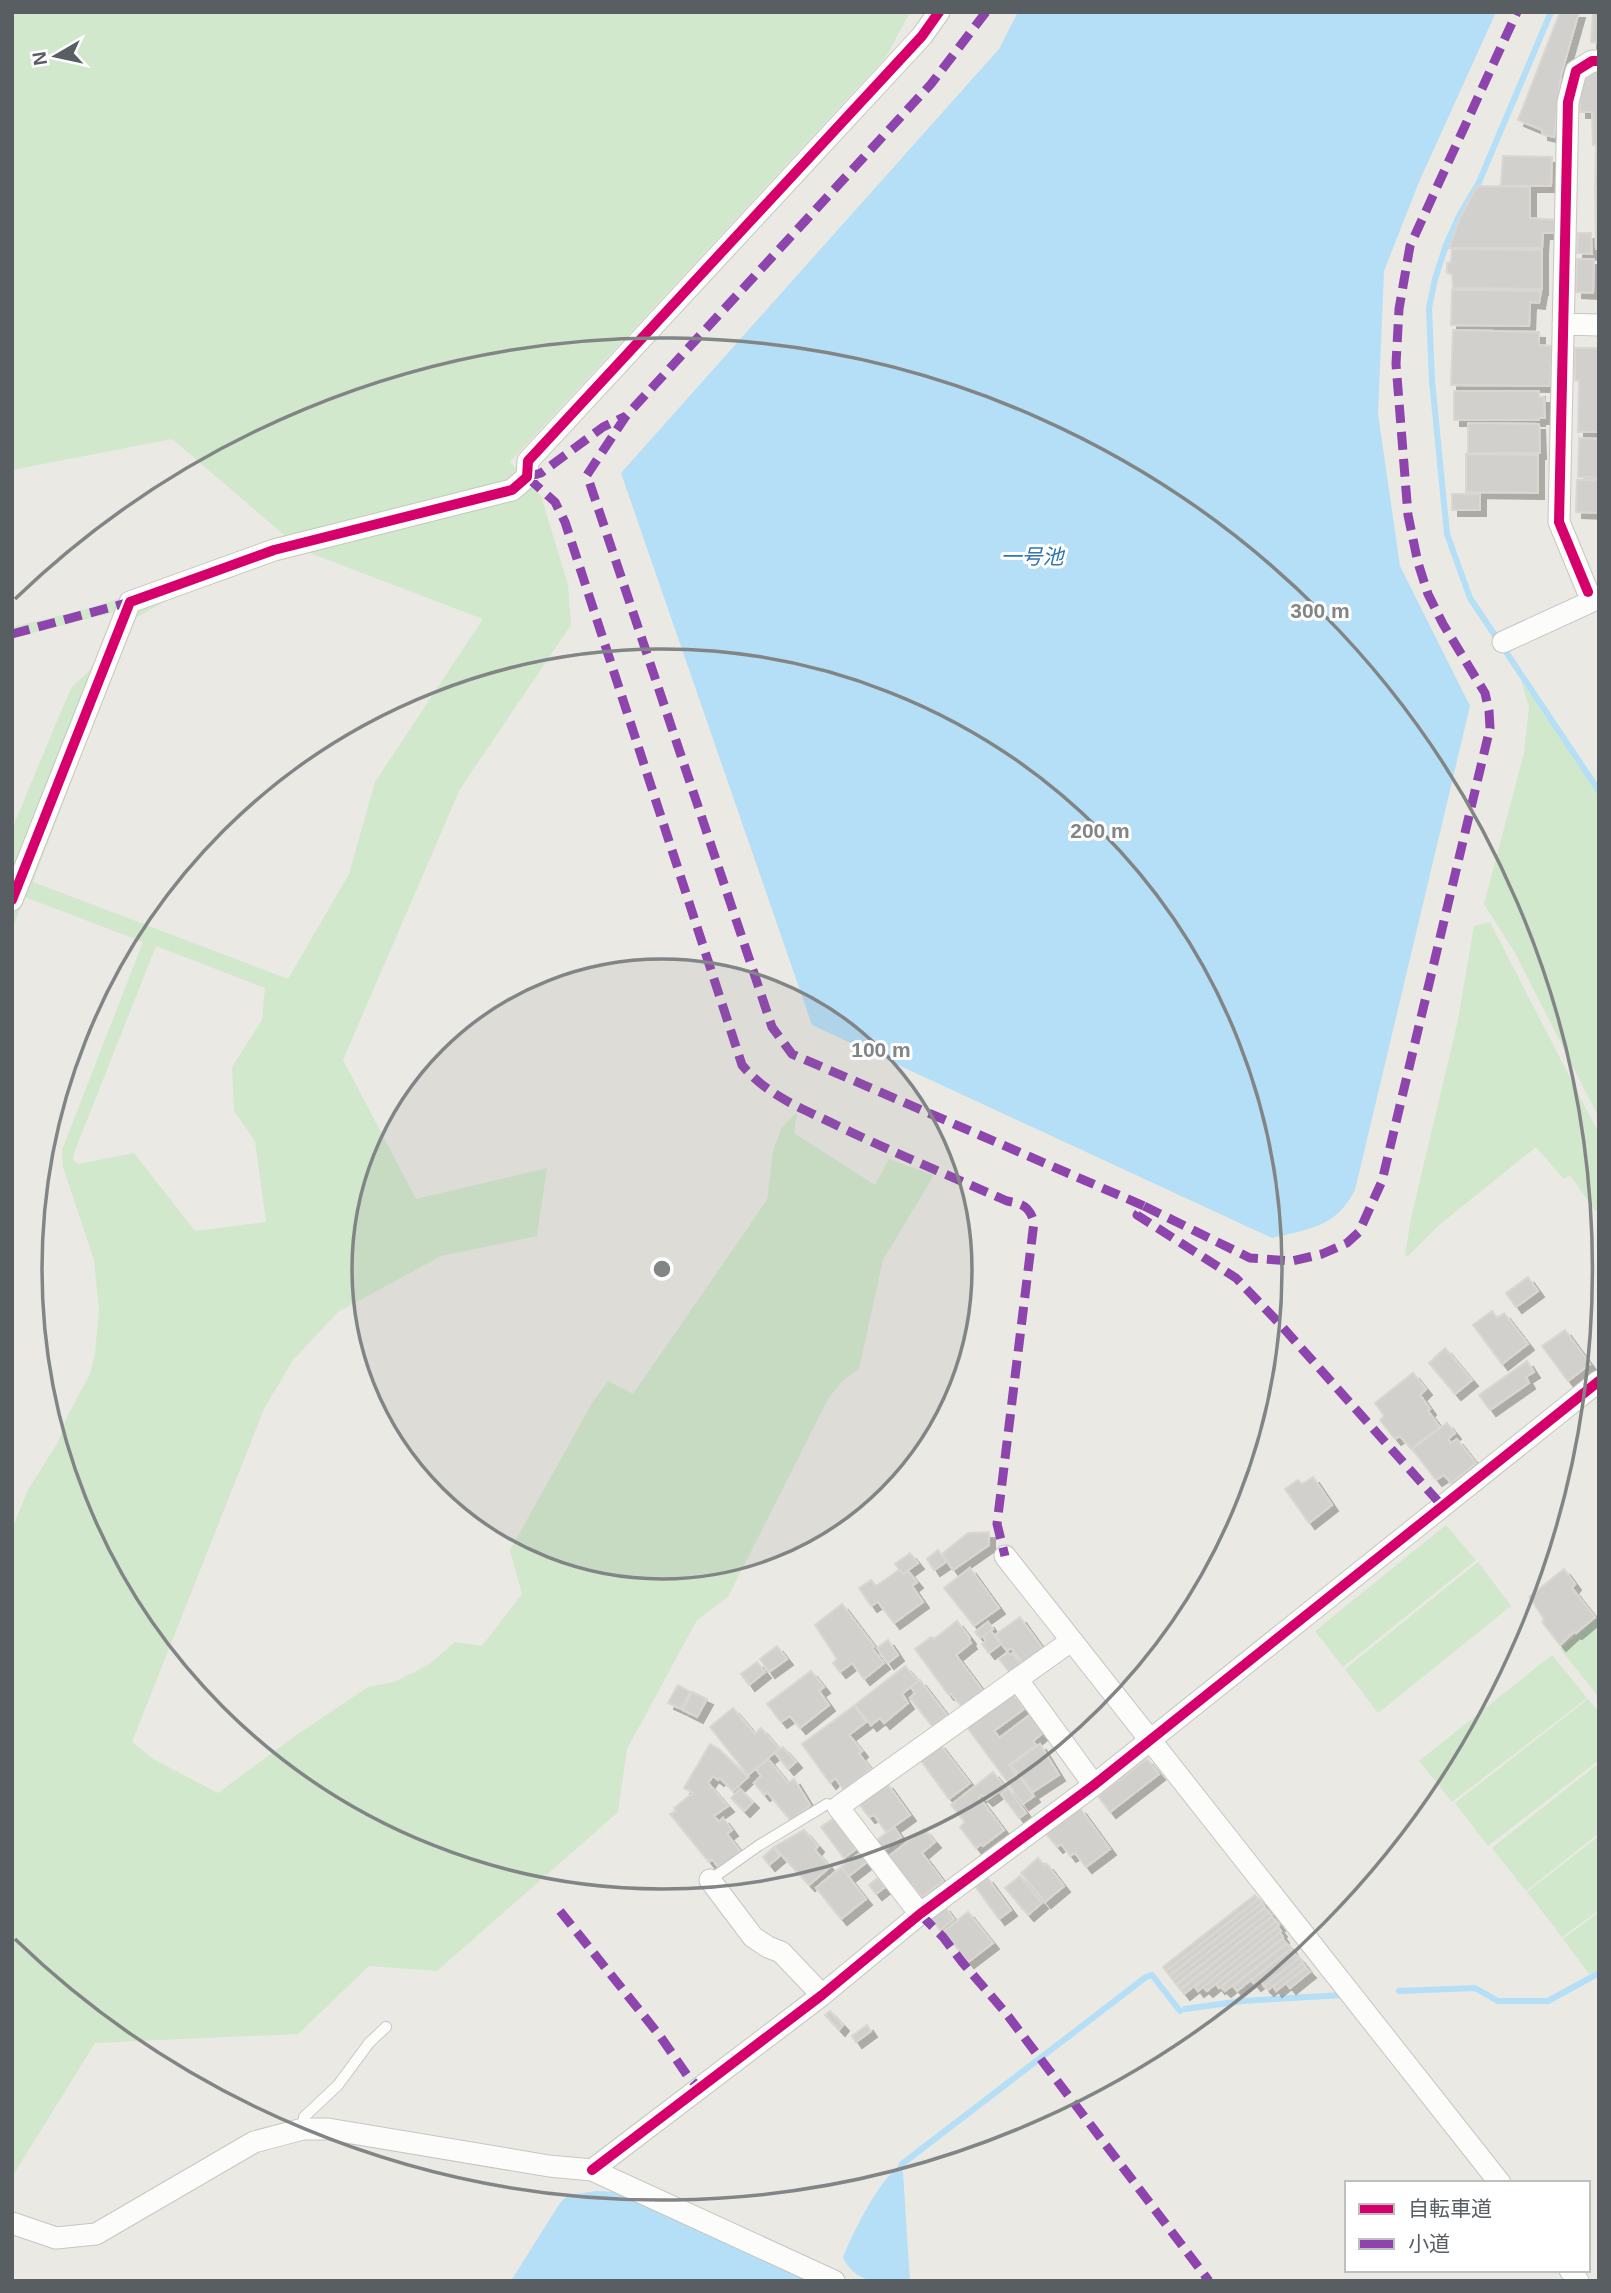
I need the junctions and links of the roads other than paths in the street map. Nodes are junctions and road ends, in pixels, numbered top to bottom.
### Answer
1 (939, 12) edge
2 (1599, 61) edge
3 (1563, 324) junction
4 (1599, 325) edge
5 (1594, 595) edge
6 (1503, 642) dead end
7 (12, 901) edge
8 (1599, 1381) edge
9 (1005, 1556) dead end
10 (1071, 1641) junction
11 (1017, 1679) junction
12 (1149, 1741) junction
13 (1094, 1785) junction
14 (838, 1807) junction
15 (710, 1880) joint
16 (920, 1914) junction
17 (822, 1995) junction
18 (386, 2026) dead end
19 (303, 2129) junction
20 (592, 2170) junction
21 (1498, 2181) edge
22 (12, 2223) edge
23 (834, 2281) edge

1 - 7 street
2 - 3 street
3 - 4 street
3 - 5 street
5 - 6 street
8 - 12 street
9 - 10 street
10 - 11 street
10 - 12 street
11 - 13 street
11 - 14 street
12 - 13 street
12 - 21 street
13 - 16 street
14 - 15 lane
14 - 16 street
15 - 17 street
16 - 17 street
17 - 20 street
18 - 19 lane
19 - 20 street
19 - 22 street
20 - 23 street

